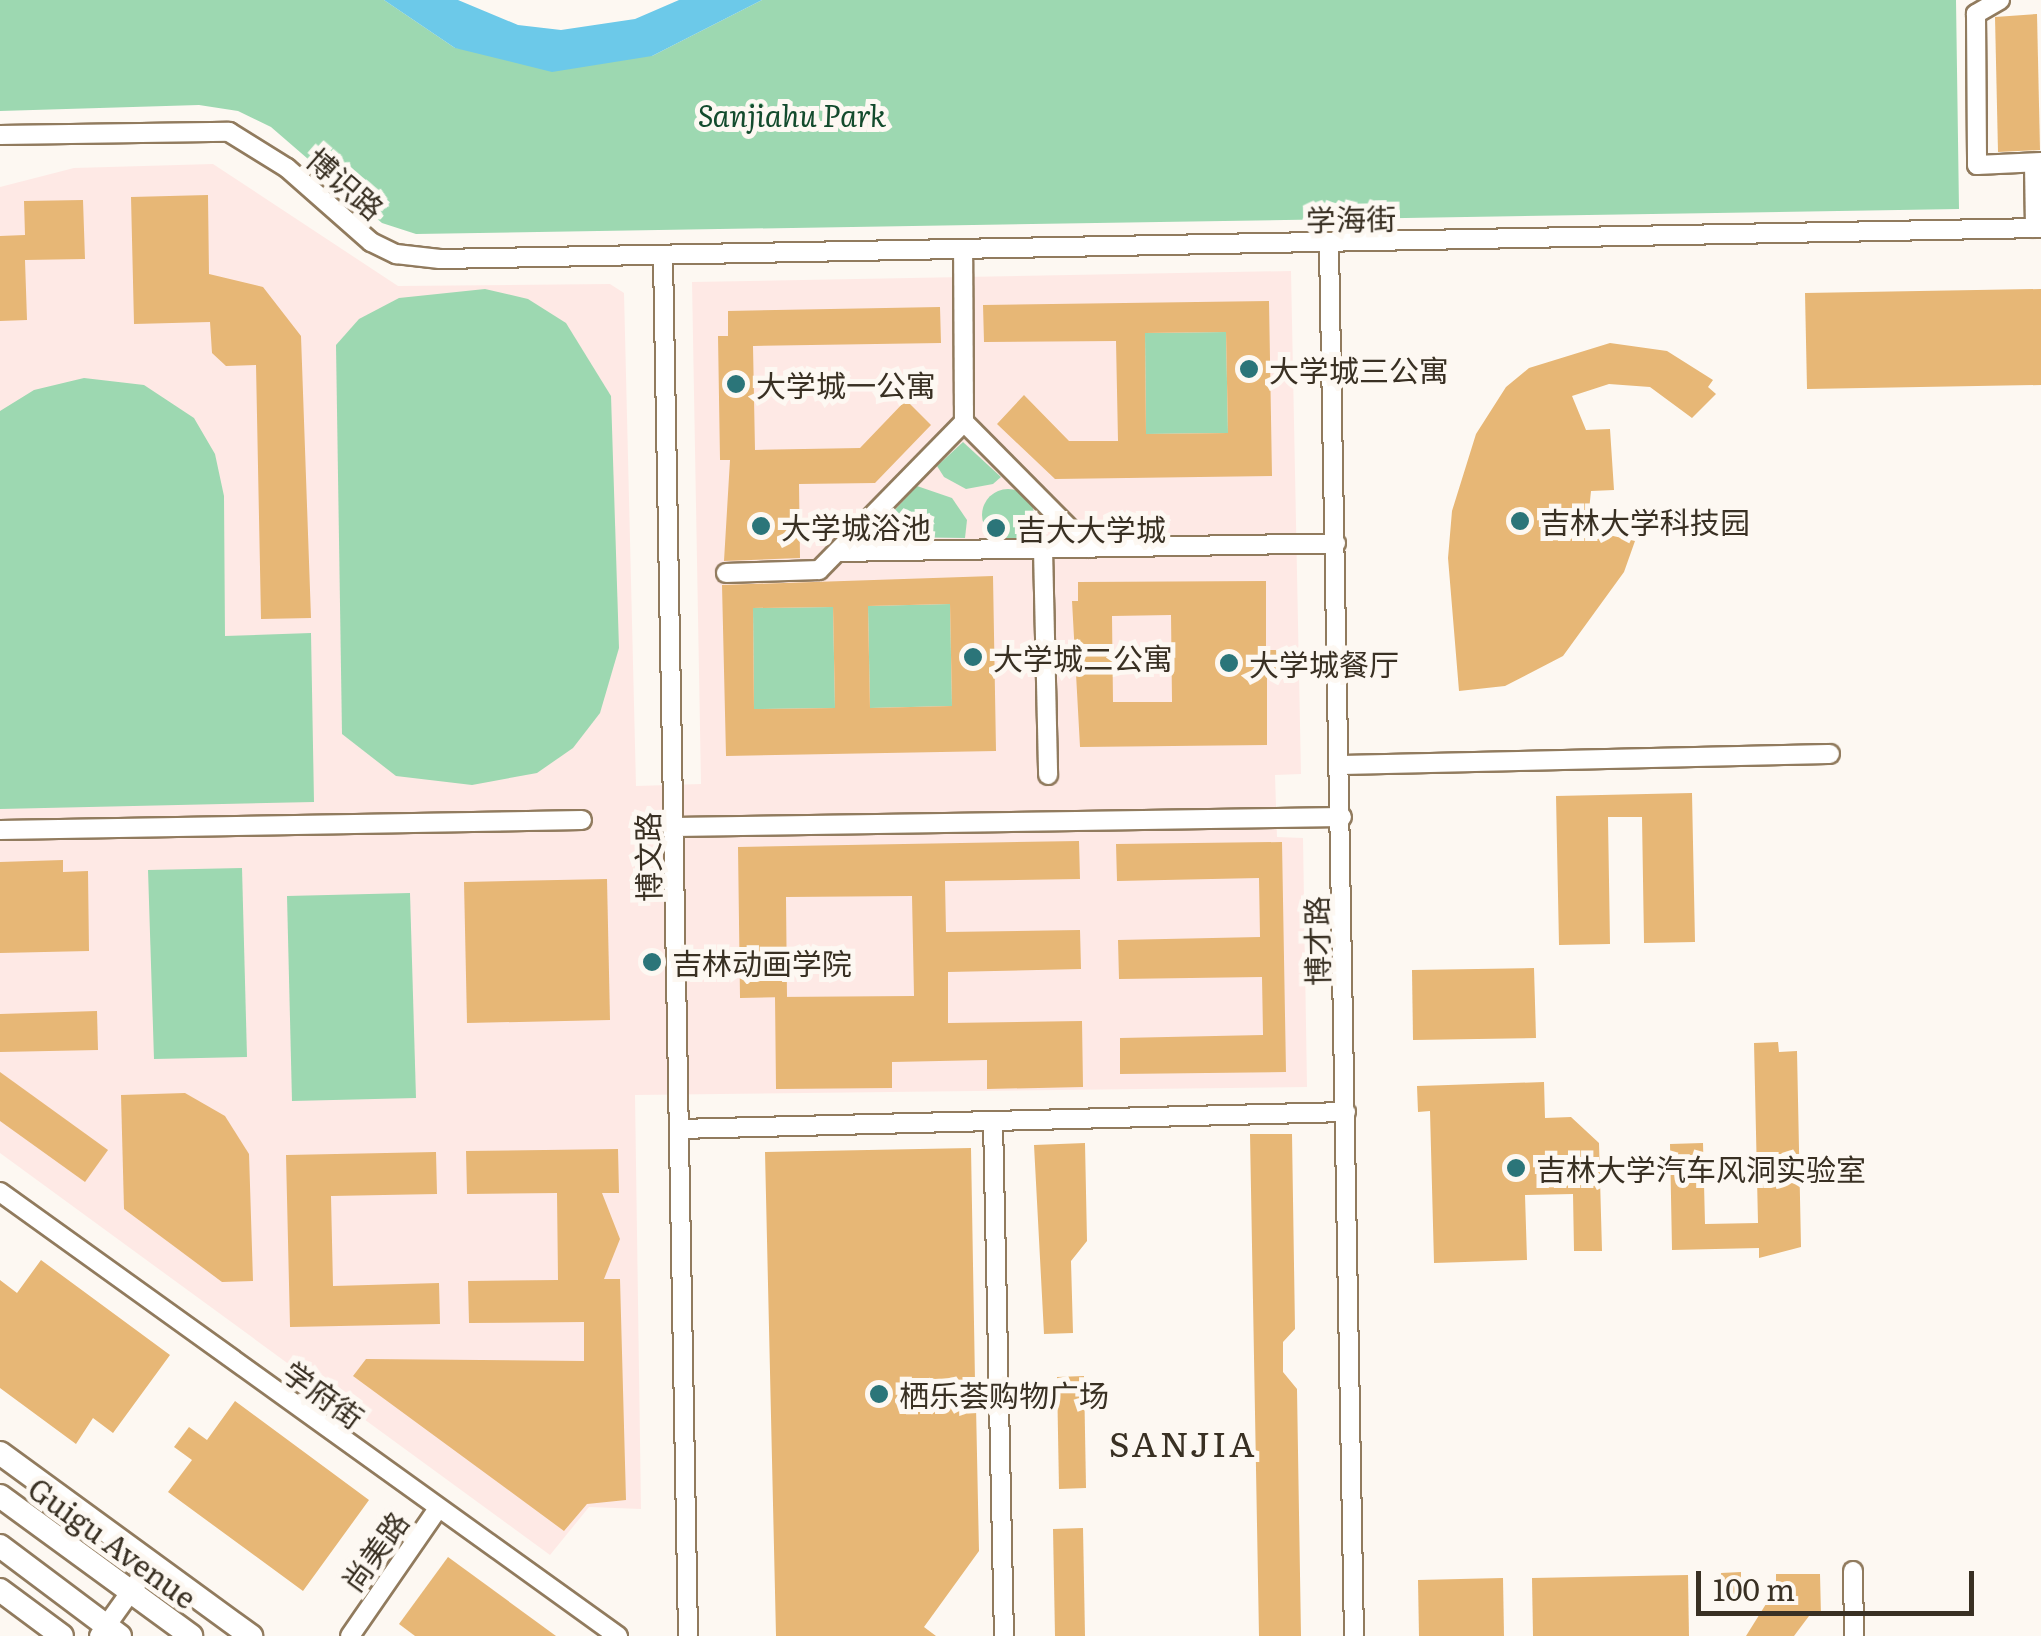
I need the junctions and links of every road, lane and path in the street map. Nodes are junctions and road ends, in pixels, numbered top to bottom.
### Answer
1 (2000, 0) edge
2 (0, 135) edge
3 (2037, 163) edge
4 (2038, 228) edge
5 (1330, 246) junction
6 (963, 251) junction
7 (663, 257) junction
8 (964, 422) junction
9 (1336, 542) junction
10 (1089, 548) junction
11 (1043, 549) junction
12 (838, 552) junction
13 (726, 572) dead end
14 (1830, 754) dead end
15 (1340, 765) junction
16 (1048, 775) dead end
17 (1342, 817) junction
18 (582, 820) dead end
19 (674, 827) junction
20 (0, 830) edge
21 (1346, 1112) junction
22 (994, 1121) junction
23 (679, 1129) junction
24 (0, 1192) edge
25 (0, 1453) edge
26 (0, 1496) edge
27 (437, 1510) junction
28 (0, 1546) edge
29 (151, 1563) junction
30 (1853, 1571) dead end
31 (0, 1590) edge
32 (130, 1592) junction
33 (353, 1630) edge
34 (108, 1633) edge
35 (62, 1636) edge
36 (190, 1636) edge
37 (250, 1636) edge
38 (340, 1636) edge
39 (618, 1636) edge
40 (688, 1636) edge
41 (1004, 1636) edge
42 (1354, 1636) edge
43 (1854, 1636) edge

1 - 3 street
2 - 7 street, 博识路
3 - 4 street
4 - 5 street, 学海街
5 - 6 street, 学海街
5 - 9 street, 博才路
6 - 7 street, 学海街
6 - 8 street
7 - 19 street, 博文路
8 - 10 street
8 - 12 street
9 - 10 street
9 - 15 street, 博才路
10 - 11 street
11 - 12 street
11 - 16 street
12 - 13 street
14 - 15 street
15 - 17 street, 博才路
17 - 19 street
17 - 21 street, 博才路
18 - 20 street
19 - 23 street, 博文路
21 - 22 street
21 - 42 street, 博才路
22 - 23 street
22 - 41 street
23 - 40 street, 博文路
24 - 27 street, 学府街
25 - 29 main road
26 - 32 main road, Guigu Avenue
27 - 33 street, 尚美路
27 - 39 street, 学府街
28 - 34 main road
29 - 32 street
29 - 37 main road
30 - 43 street
31 - 35 main road
32 - 34 street
32 - 36 main road, Guigu Avenue
33 - 38 street, 尚美路

